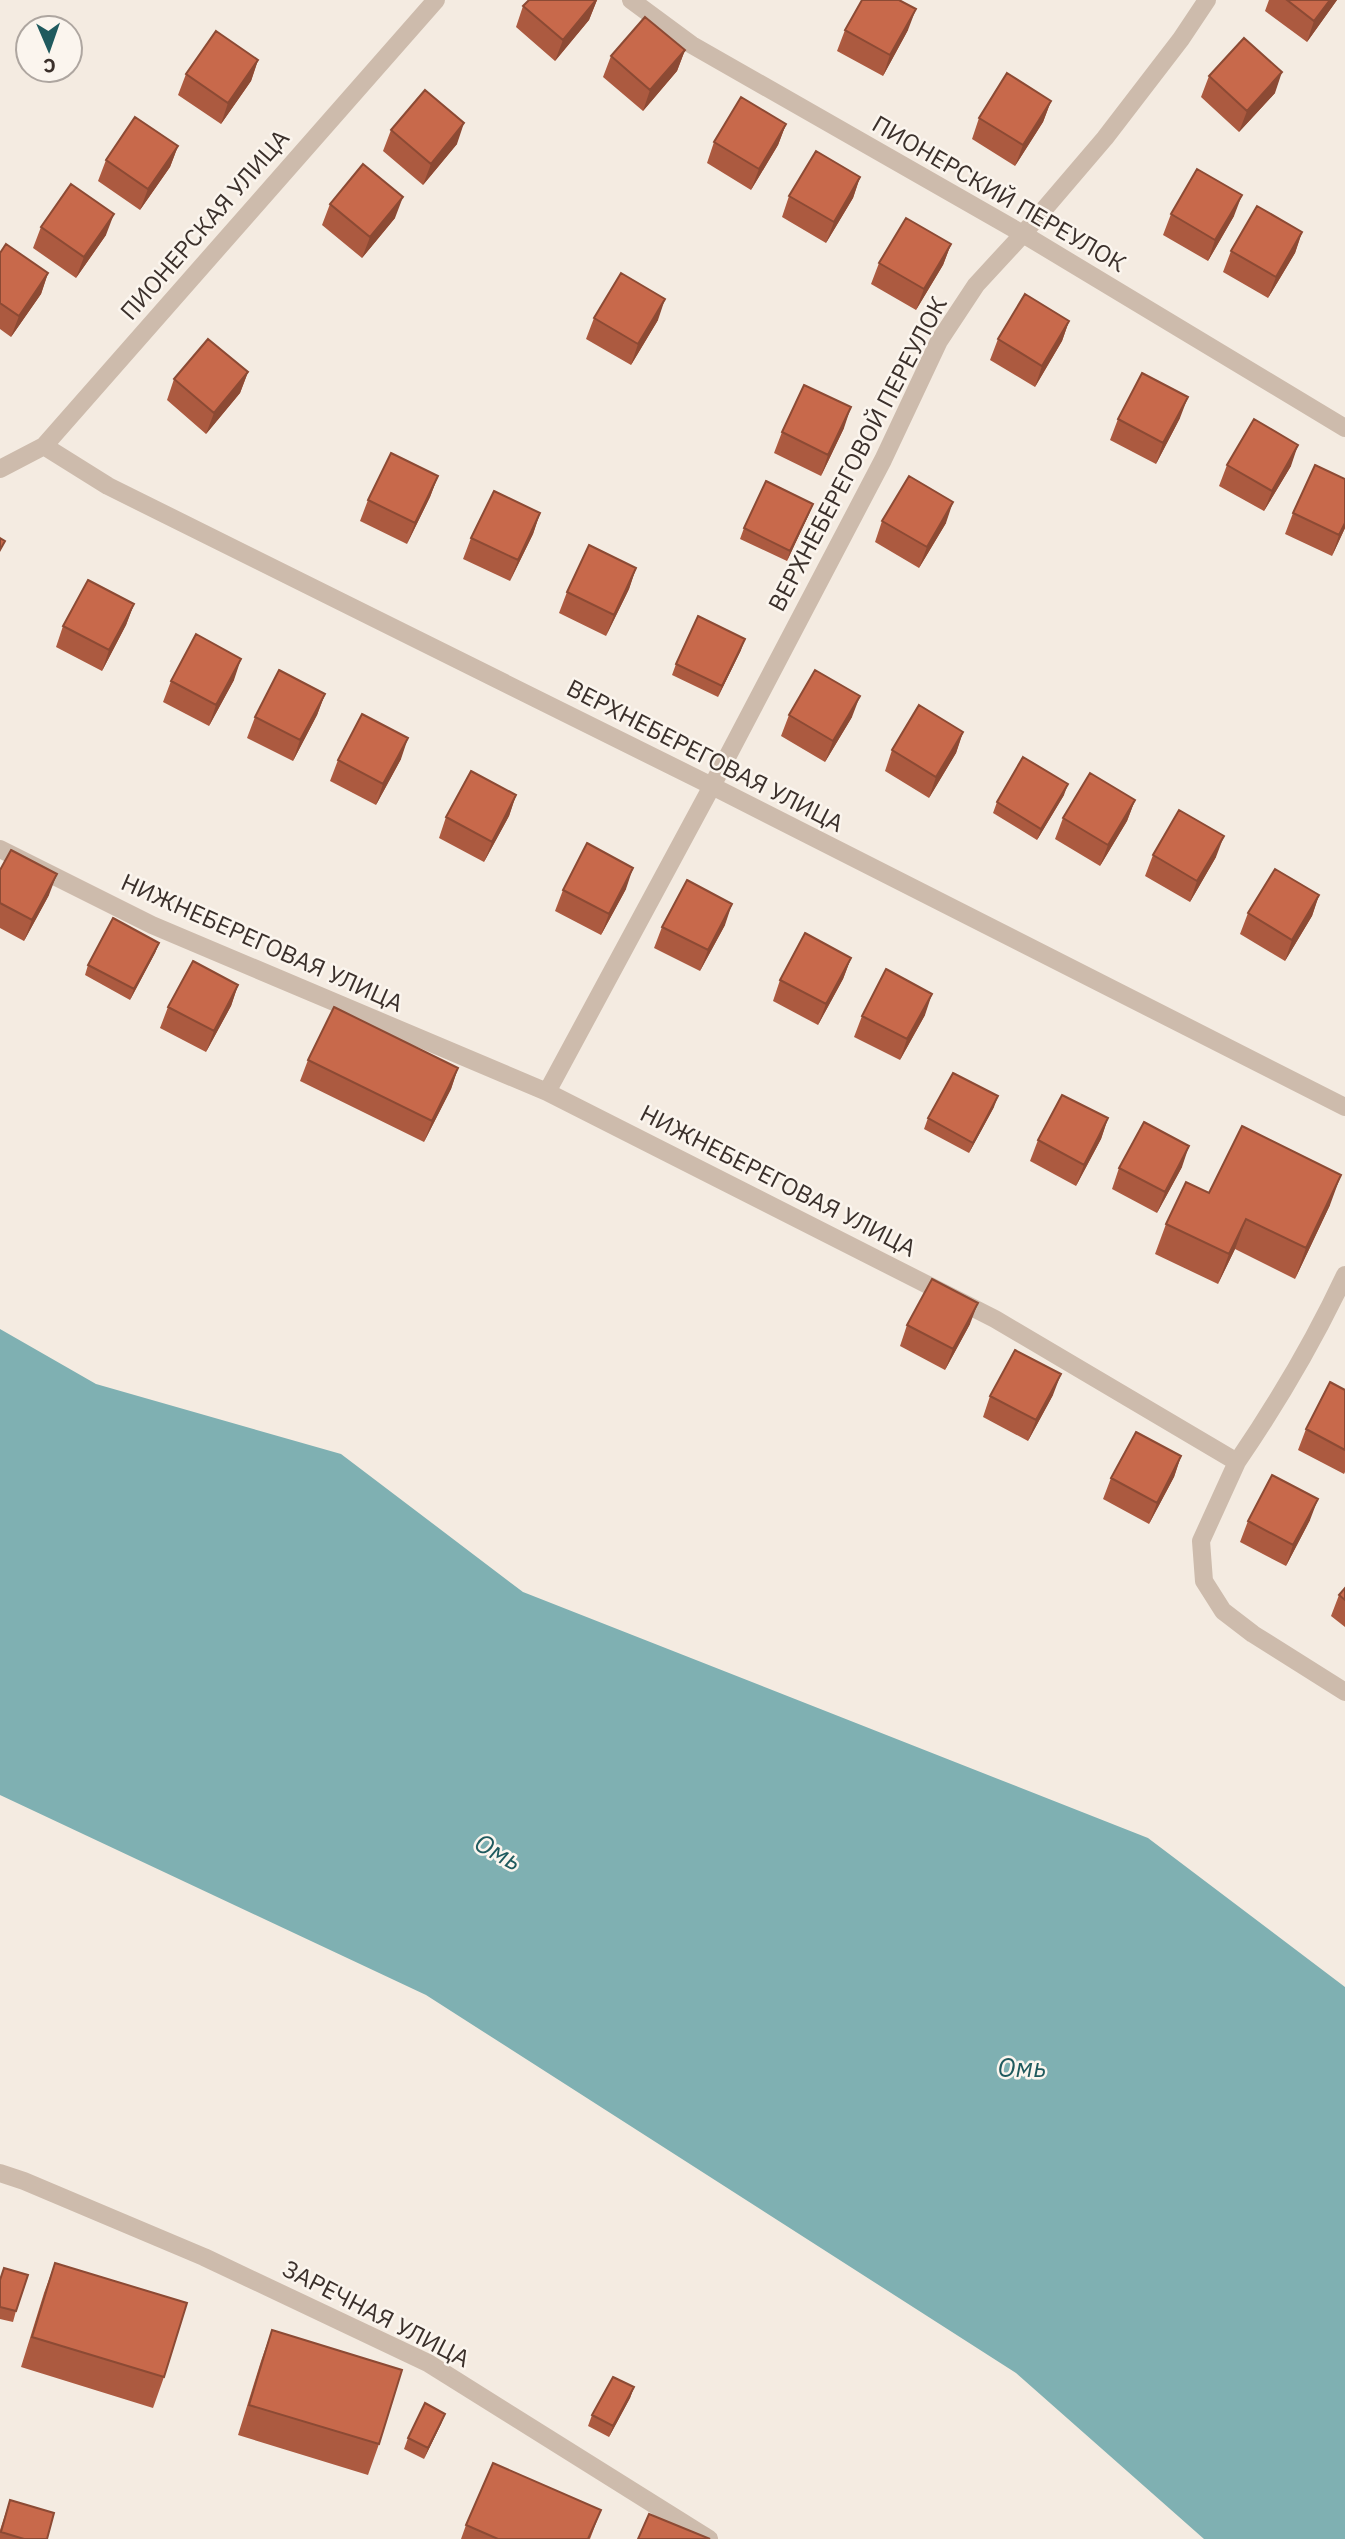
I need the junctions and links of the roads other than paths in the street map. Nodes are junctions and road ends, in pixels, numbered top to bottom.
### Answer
1 (436, 0) edge
2 (631, 0) edge
3 (1207, 0) edge
4 (1023, 234) junction
5 (1345, 428) edge
6 (44, 446) junction
7 (0, 469) edge
8 (712, 786) junction
9 (0, 849) edge
10 (547, 1091) junction
11 (1345, 1107) edge
12 (1345, 1275) edge
13 (1237, 1462) junction
14 (1345, 1692) edge
15 (0, 2173) edge
16 (709, 2539) edge

1 - 6 street, ПИОНЕРСКАЯ УЛИЦА
2 - 4 street, ПИОНЕРСКИЙ ПЕРЕУЛОК
3 - 4 street, ВЕРХНЕБЕРЕГОВОЙ ПЕРЕУЛОК
4 - 5 street, ПИОНЕРСКИЙ ПЕРЕУЛОК
4 - 8 street, ВЕРХНЕБЕРЕГОВОЙ ПЕРЕУЛОК
6 - 7 street, ПИОНЕРСКАЯ УЛИЦА
6 - 8 street, ВЕРХНЕБЕРЕГОВАЯ УЛИЦА
8 - 10 street, ВЕРХНЕБЕРЕГОВОЙ ПЕРЕУЛОК
8 - 11 street, ВЕРХНЕБЕРЕГОВАЯ УЛИЦА
9 - 10 street, НИЖНЕБЕРЕГОВАЯ УЛИЦА
10 - 13 street, НИЖНЕБЕРЕГОВАЯ УЛИЦА
12 - 13 street
13 - 14 street
15 - 16 street, ЗАРЕЧНАЯ УЛИЦА

